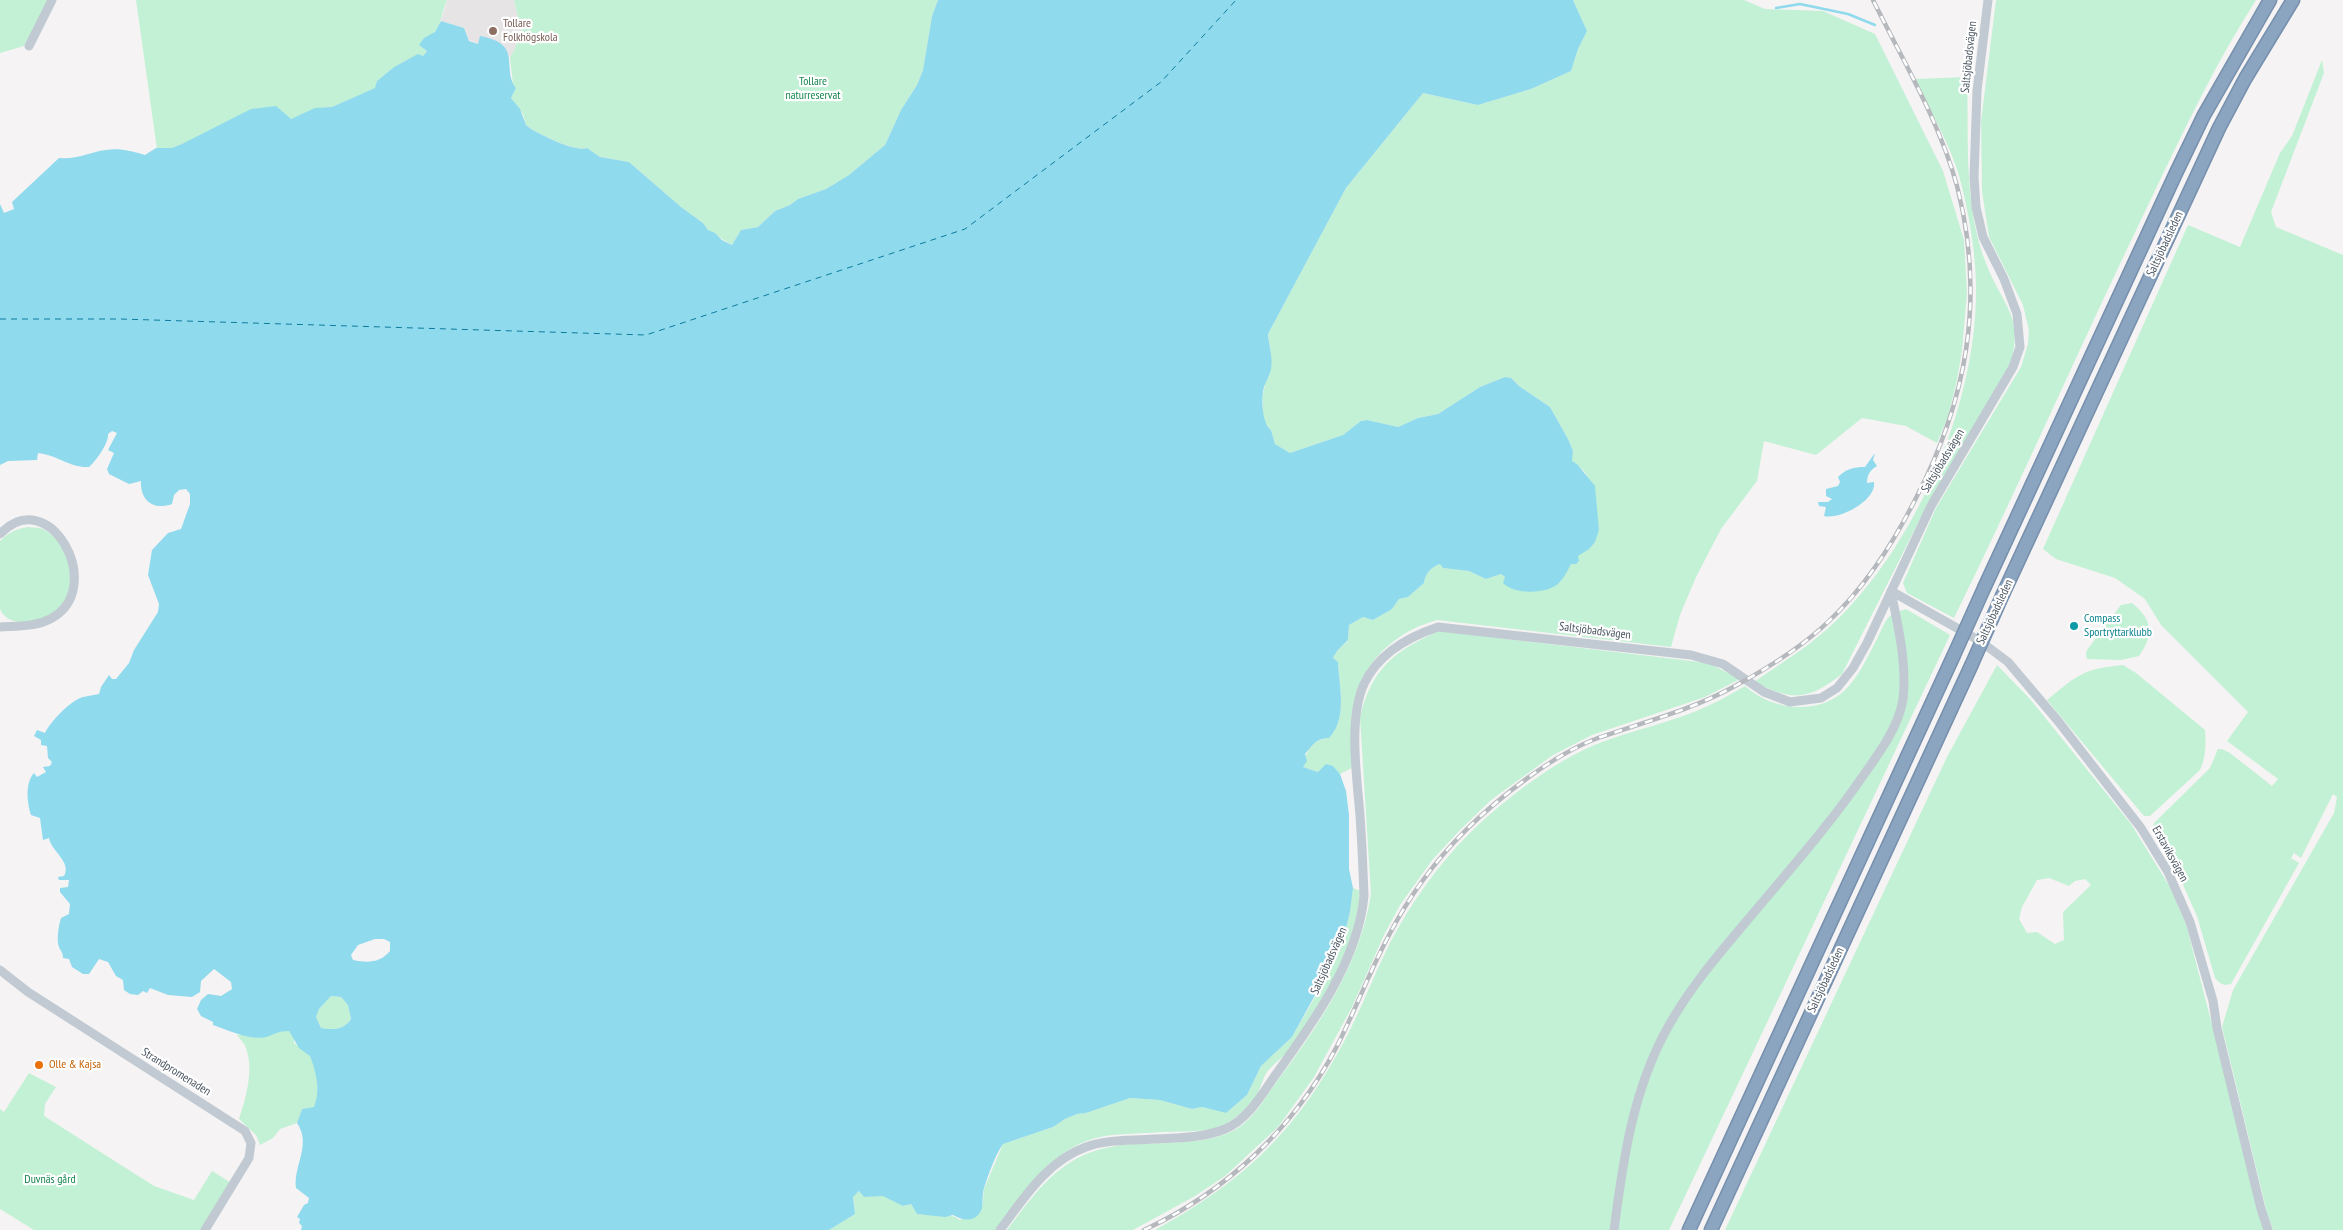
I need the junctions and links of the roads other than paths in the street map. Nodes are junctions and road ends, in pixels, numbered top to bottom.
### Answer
1 (52, 0) edge
2 (1988, 0) edge
3 (2270, 0) edge
4 (2293, 0) edge
5 (30, 46) dead end
6 (0, 534) edge
7 (1891, 591) junction
8 (0, 627) edge
9 (0, 970) edge
10 (205, 1230) edge
11 (1000, 1230) edge
12 (1614, 1230) edge
13 (1689, 1230) edge
14 (1711, 1230) edge
15 (2268, 1230) edge

1 - 5 street
2 - 7 street, Saltsjöbadsvägen
3 - 13 highway, Saltsjöbadsleden, bridge
4 - 14 highway, Saltsjöbadsleden, bridge
6 - 8 street
7 - 11 street, Saltsjöbadsvägen
7 - 12 street
7 - 15 street, Erstaviksvägen
9 - 10 street, Strandpromenaden

